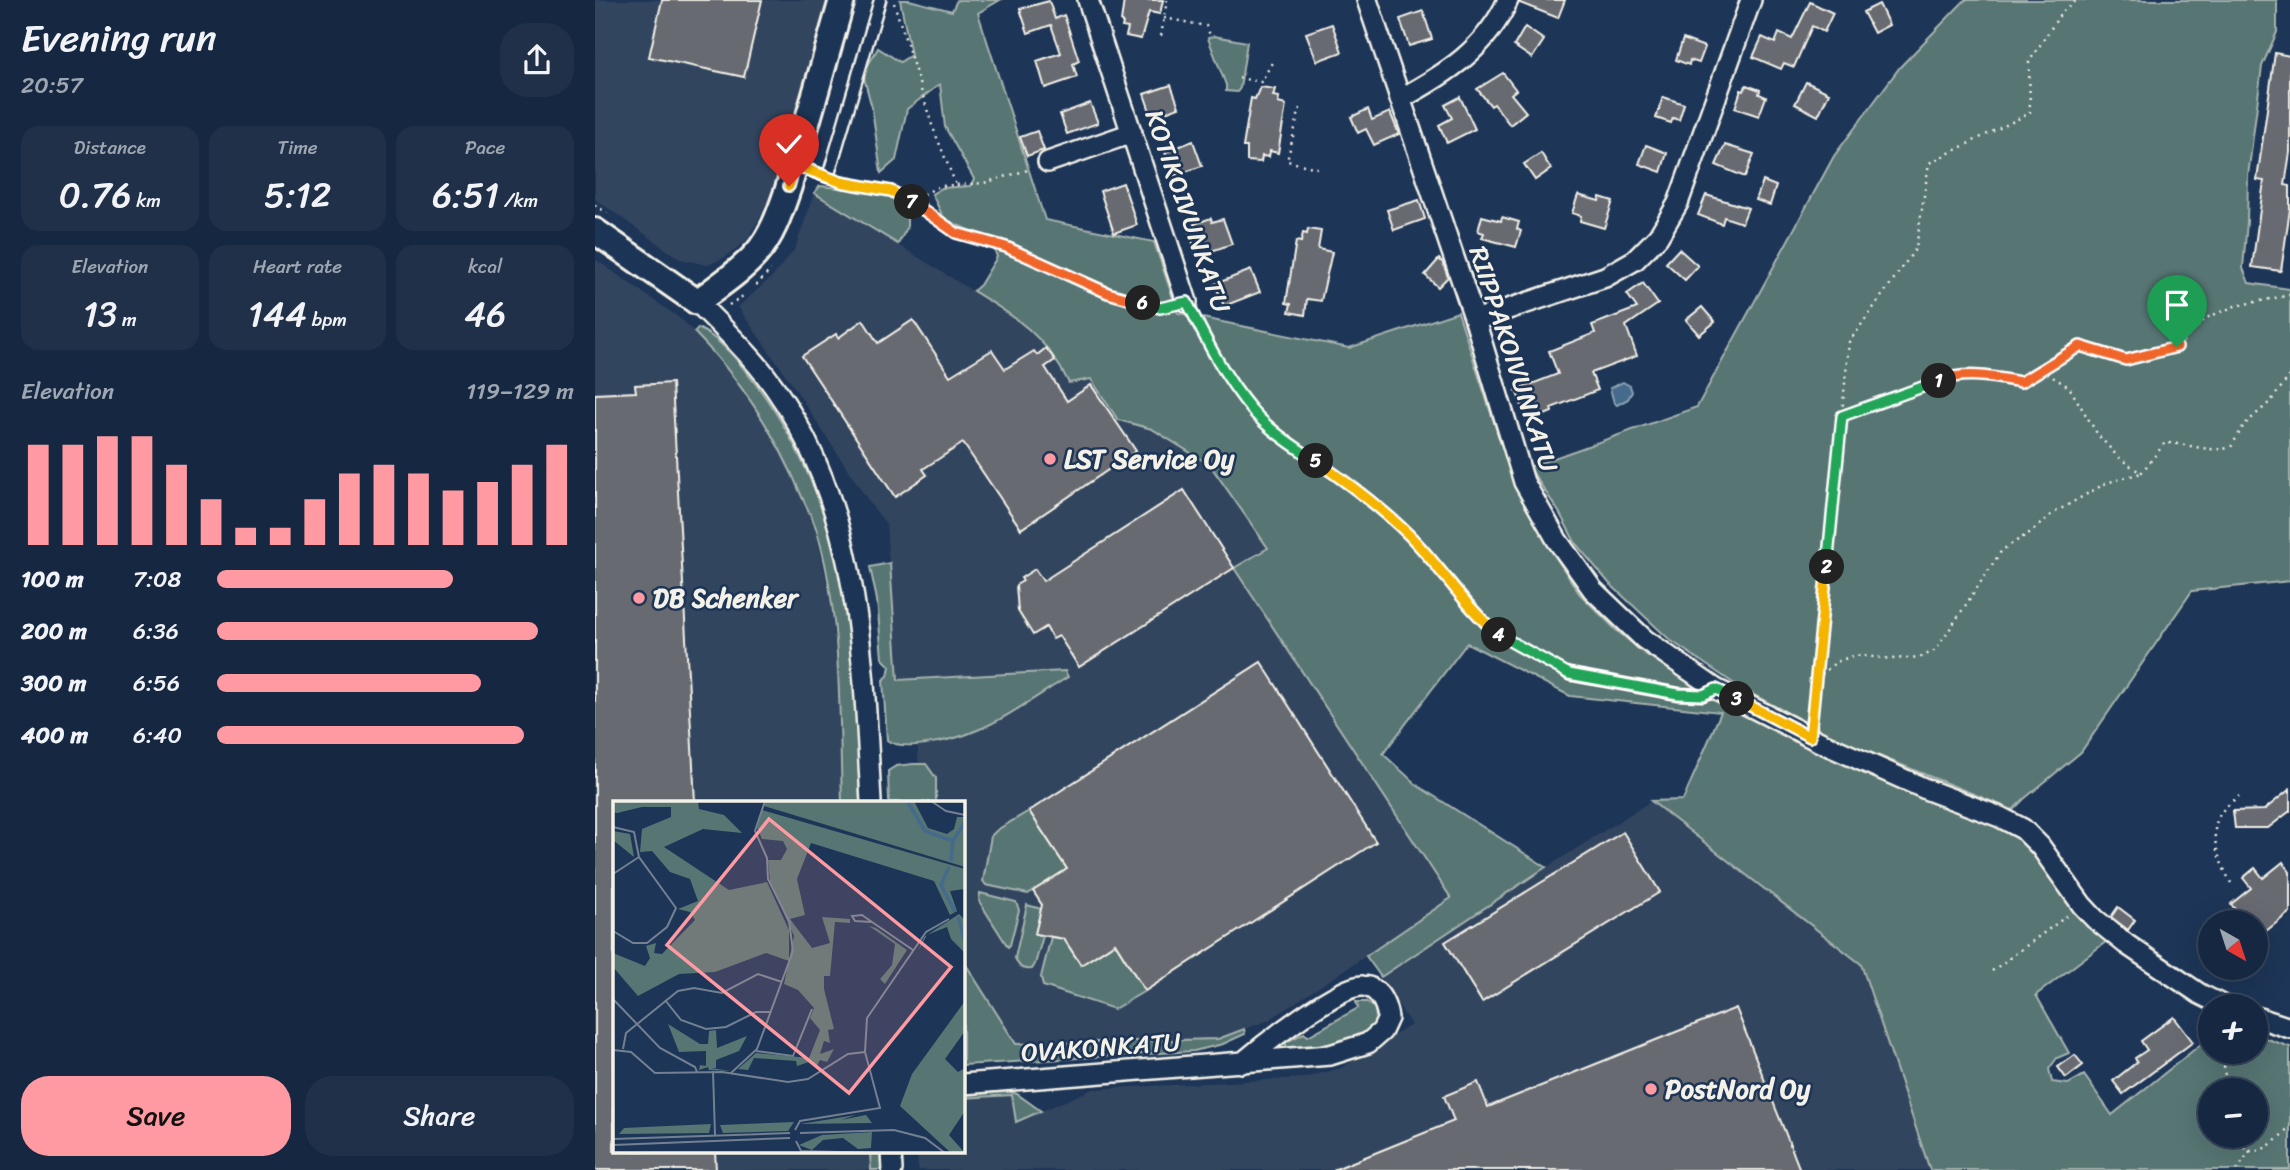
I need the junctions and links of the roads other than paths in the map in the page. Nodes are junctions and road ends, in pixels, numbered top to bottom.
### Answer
1 (842, 0) edge
2 (880, 0) edge
3 (1088, 0) edge
4 (1367, 0) edge
5 (1508, 0) edge
6 (1751, 0) edge
7 (1400, 99) junction
8 (1132, 133) junction
9 (1048, 162) road end
10 (795, 165) junction
11 (595, 231) edge
12 (697, 302) junction
13 (1187, 302) road end
14 (1475, 320) junction
15 (1569, 674) road end
16 (1716, 689) junction
17 (871, 801) edge
18 (2200, 994) edge
19 (2268, 1021) edge
20 (2290, 1028) edge
21 (1243, 1063) junction
22 (964, 1084) edge
23 (891, 1152) edge
24 (892, 1170) edge

1 - 10 street
2 - 10 lane
3 - 8 street, KOTIKOIVUNKATU
4 - 7 street, RIIPPAKOIVUNKATU
5 - 7 street
6 - 14 street
7 - 14 street, RIIPPAKOIVUNKATU
8 - 9 street
8 - 13 street, KOTIKOIVUNKATU
10 - 12 street
11 - 12 street
12 - 17 street
14 - 16 street, RIIPPAKOIVUNKATU
15 - 16 lane
16 - 18 street, RIIPPAKOIVUNKATU
19 - 20 street
21 - 21 street, OVAKONKATU
21 - 22 street, OVAKONKATU
23 - 24 street

